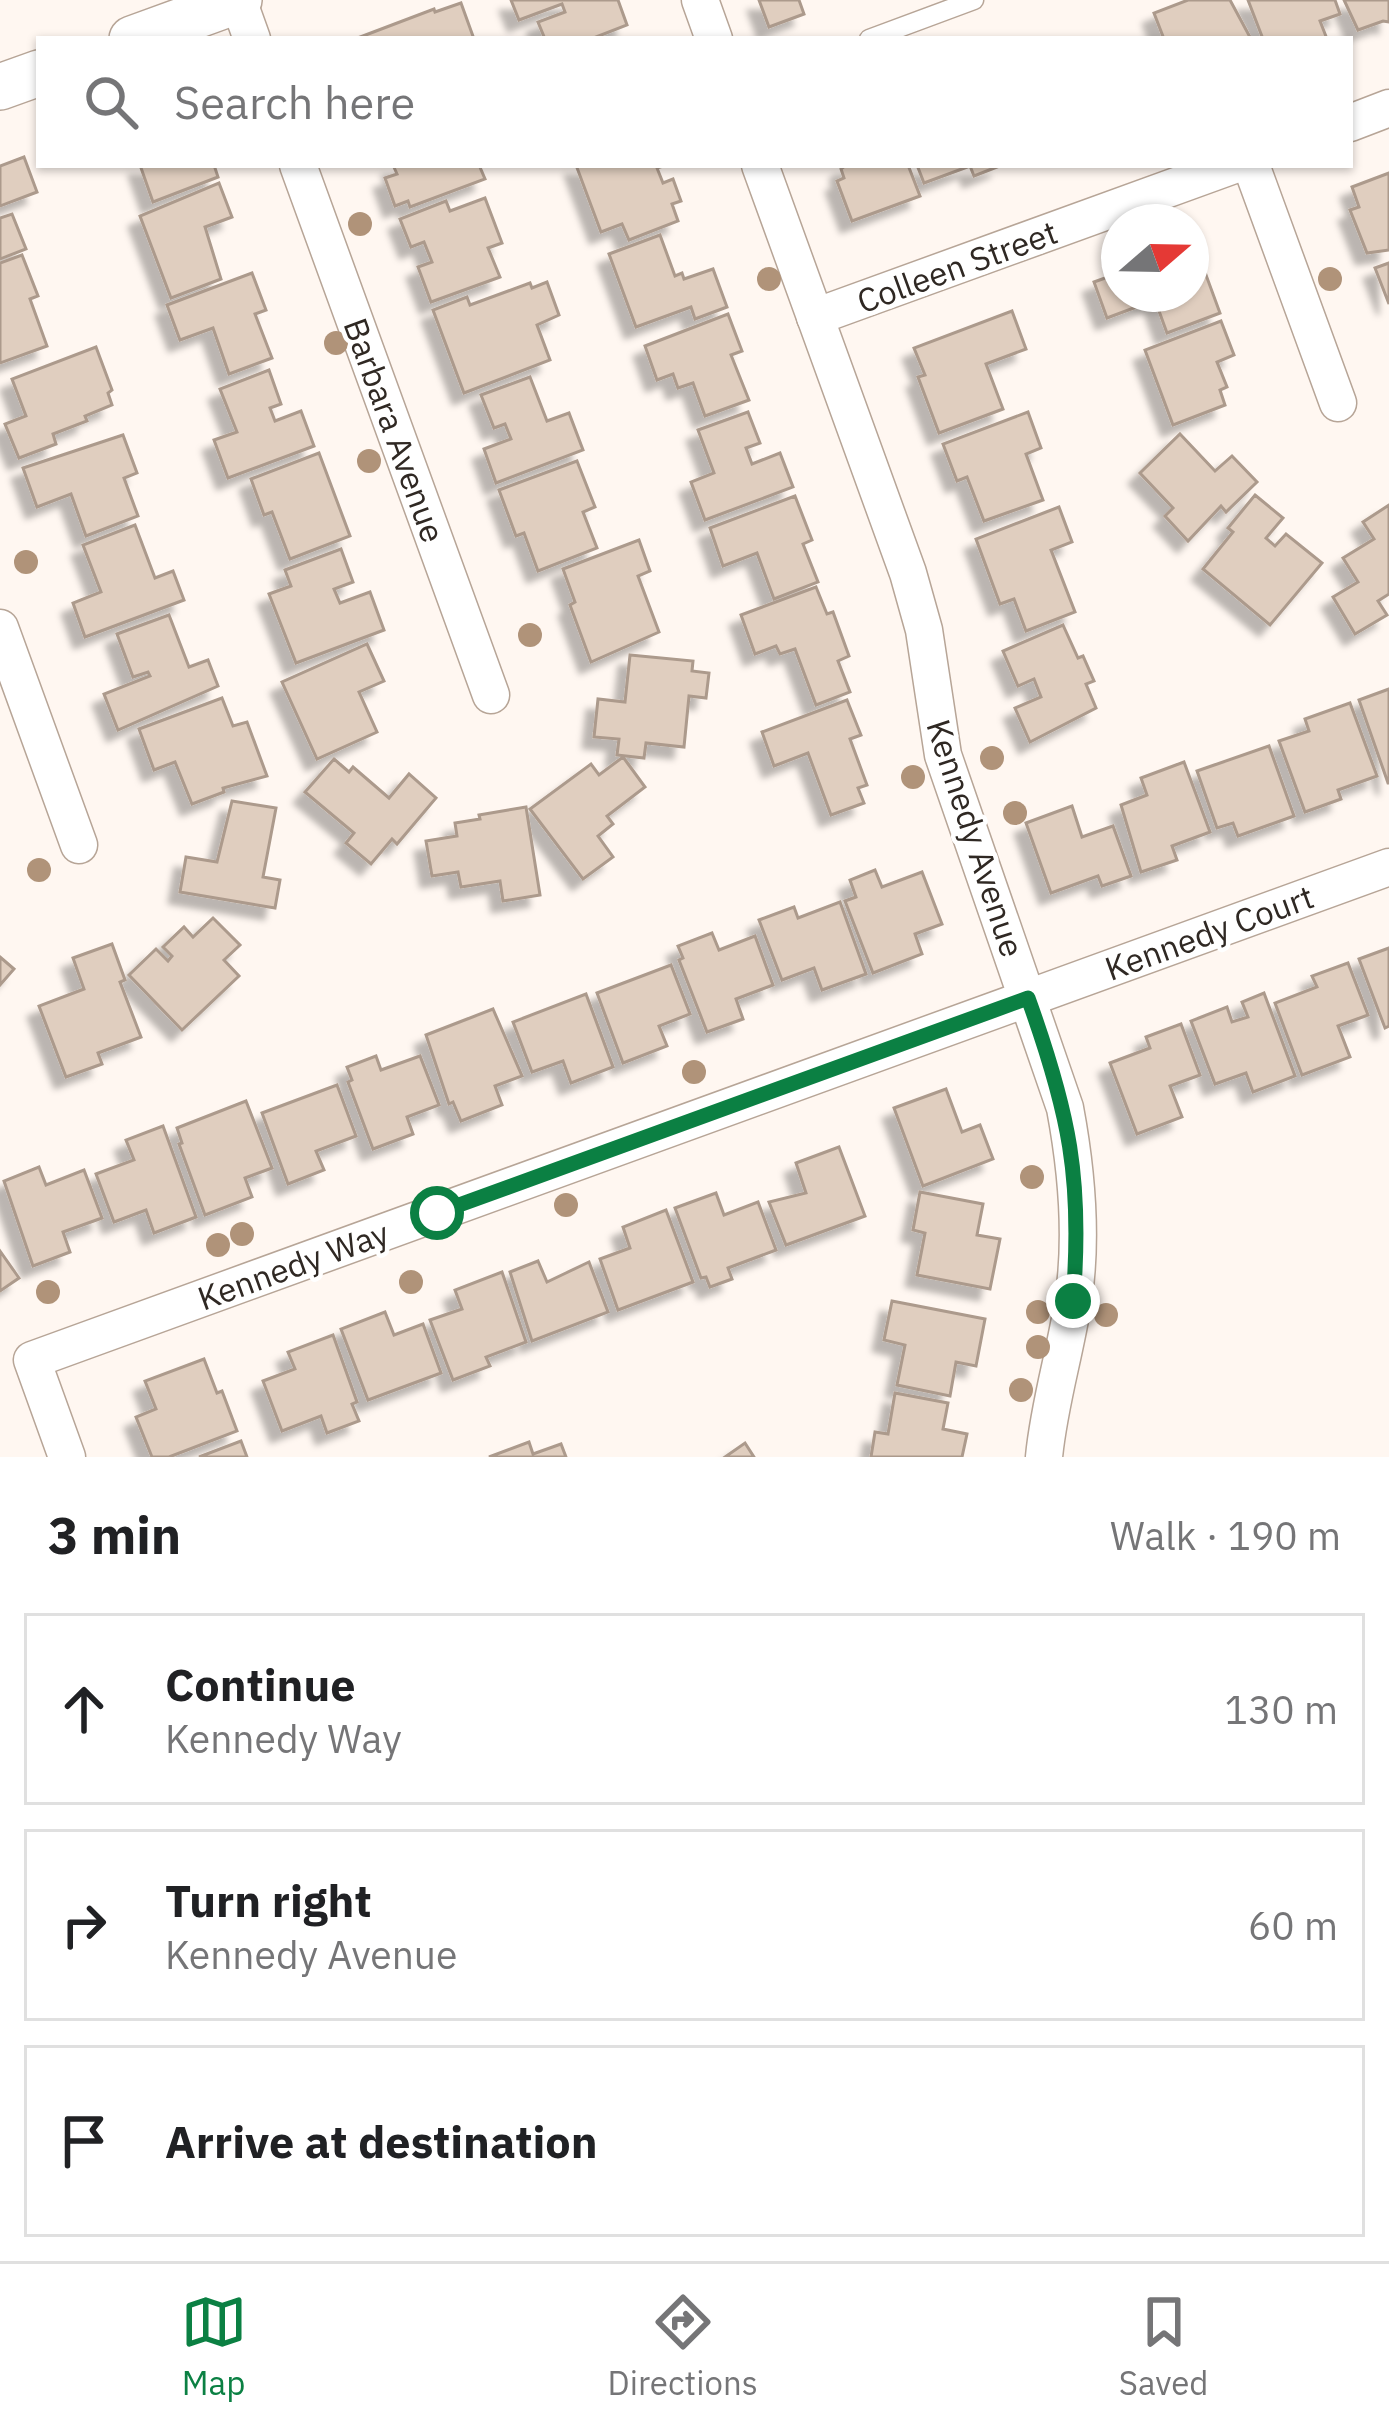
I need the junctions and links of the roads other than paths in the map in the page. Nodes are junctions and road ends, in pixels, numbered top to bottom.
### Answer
1 (238, 0) edge
2 (700, 0) edge
3 (974, 0) edge
4 (139, 36) edge
5 (251, 36) edge
6 (713, 36) edge
7 (877, 36) edge
8 (36, 74) edge
9 (0, 87) edge
10 (1389, 109) edge
11 (1353, 122) edge
12 (299, 168) edge
13 (761, 168) edge
14 (1226, 168) edge
15 (1252, 168) edge
16 (815, 317) junction
17 (1338, 403) dead end
18 (0, 628) edge
19 (491, 695) dead end
20 (79, 845) dead end
21 (1389, 867) edge
22 (1028, 998) junction
23 (67, 1457) edge
24 (1044, 1457) edge

1 - 4 street
1 - 5 street
2 - 6 street
3 - 7 lane
8 - 9 street
10 - 11 street
12 - 19 street, Barbara Avenue
13 - 16 street, Kennedy Avenue
14 - 16 street, Colleen Street
15 - 17 street
16 - 22 street, Kennedy Avenue
18 - 20 street
21 - 22 street, Kennedy Court
22 - 23 street, Kennedy Way
22 - 24 street, Kennedy Avenue

